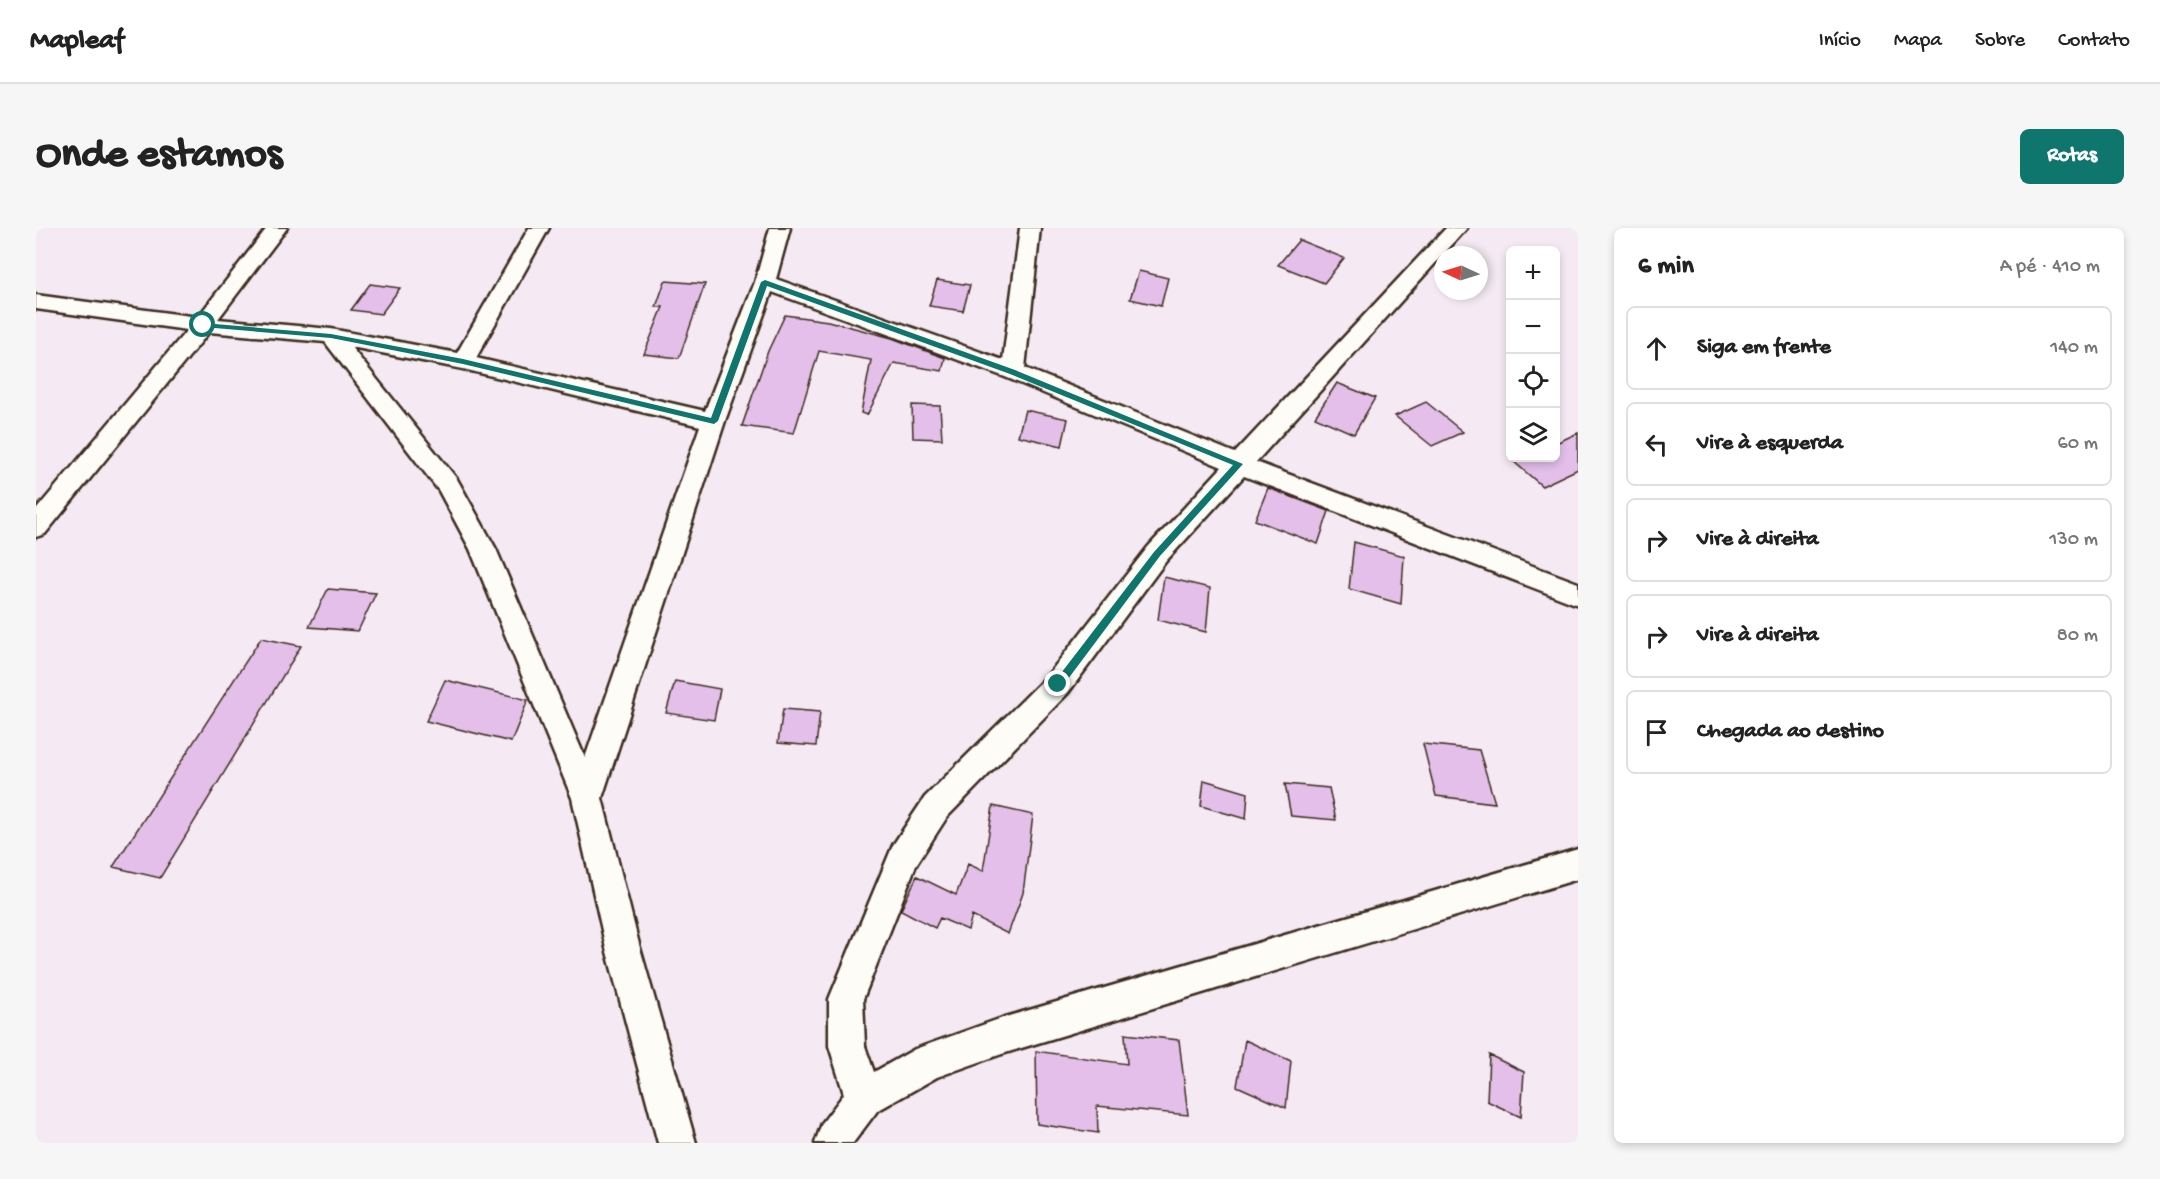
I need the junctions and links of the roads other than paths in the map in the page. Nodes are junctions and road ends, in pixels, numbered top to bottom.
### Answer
1 (277, 228) edge
2 (539, 228) edge
3 (780, 228) edge
4 (1030, 228) edge
5 (1457, 228) edge
6 (765, 282) junction
7 (36, 303) edge
8 (203, 325) junction
9 (331, 336) junction
10 (463, 362) junction
11 (1013, 372) junction
12 (714, 421) junction
13 (1238, 464) junction
14 (36, 527) edge
15 (1578, 594) edge
16 (587, 798) junction
17 (1578, 864) edge
18 (864, 1098) junction
19 (677, 1143) edge
20 (834, 1143) edge

1 - 8 street
2 - 10 street
3 - 6 street
4 - 11 street
5 - 13 street
6 - 11 street
6 - 12 street
7 - 8 street
8 - 9 street
8 - 14 street
9 - 10 street
9 - 16 street
10 - 12 street
11 - 13 street
12 - 16 street
13 - 15 street
13 - 18 street
16 - 19 street
17 - 18 street
18 - 20 street

